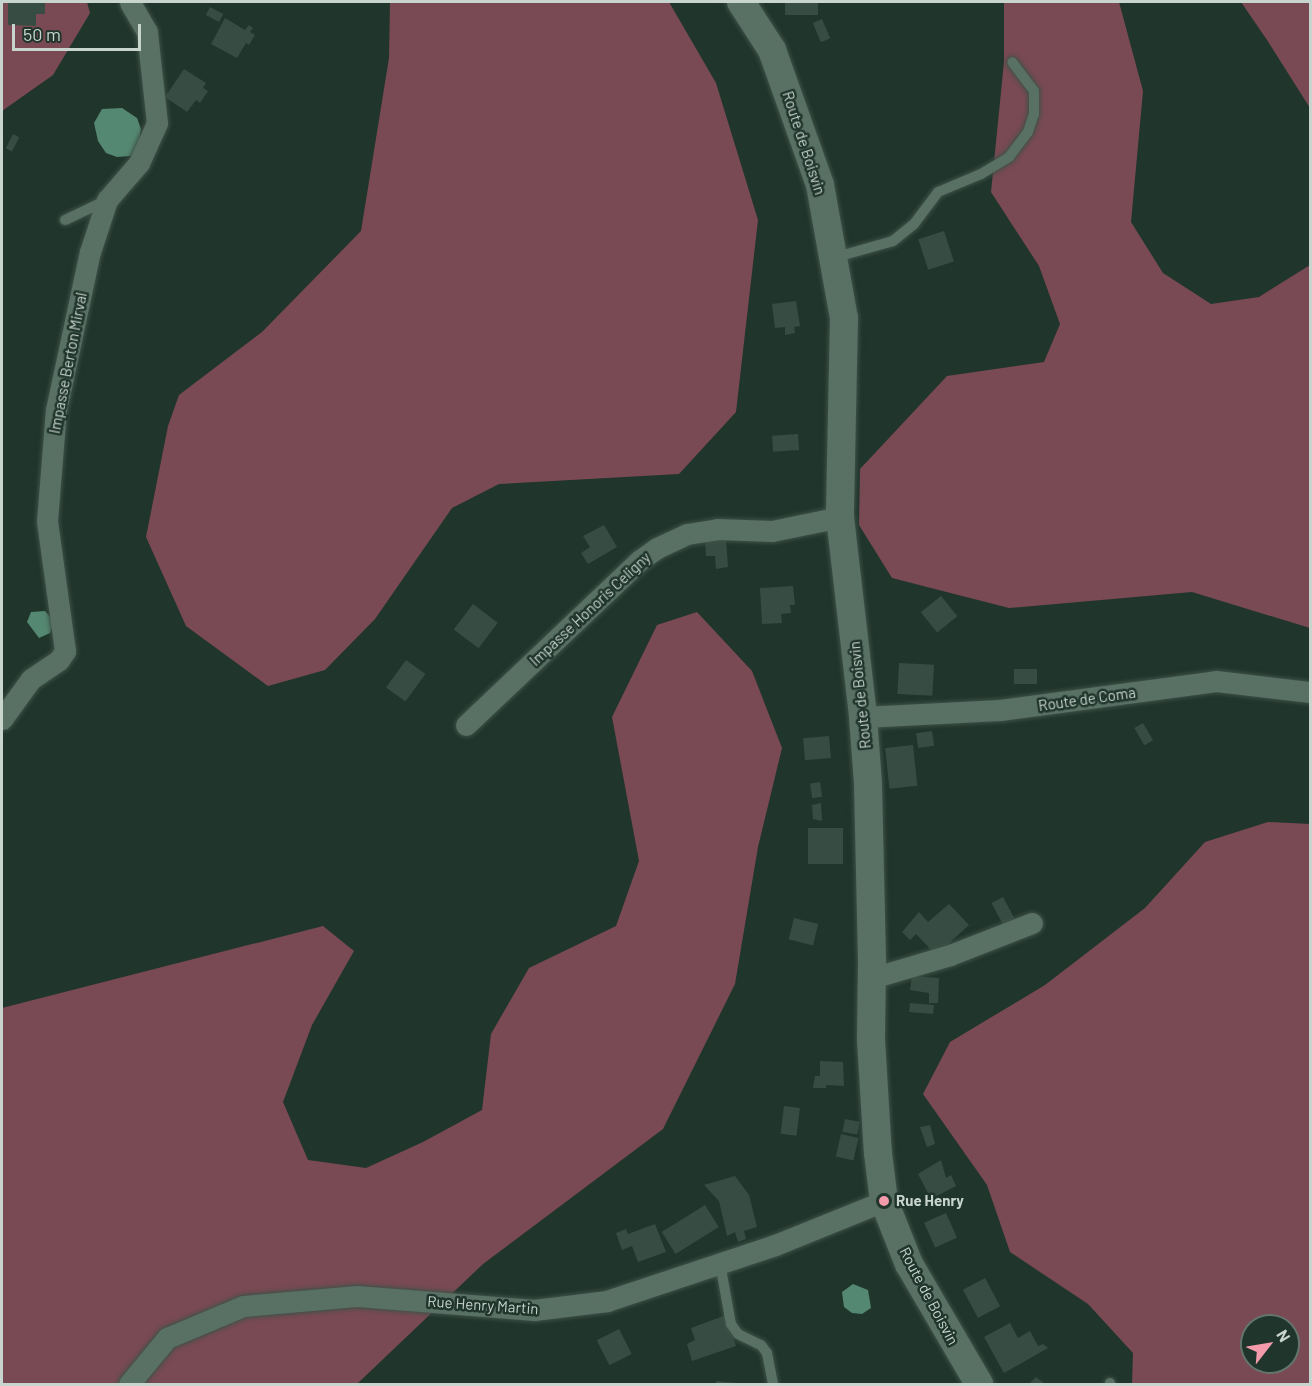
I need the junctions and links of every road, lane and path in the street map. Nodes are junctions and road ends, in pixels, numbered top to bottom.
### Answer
1 (130, 2) edge
2 (741, 2) edge
3 (1012, 62) dead end
4 (107, 200) junction
5 (65, 220) dead end
6 (833, 258) junction
7 (840, 517) junction
8 (1311, 692) edge
9 (863, 717) junction
10 (2, 720) edge
11 (466, 725) dead end
12 (1032, 923) dead end
13 (872, 978) junction
14 (885, 1201) junction
15 (720, 1263) junction
16 (129, 1384) edge
17 (773, 1384) edge
18 (979, 1384) edge

1 - 4 street, Impasse Berton Mirval
2 - 6 main road, Route de Boisvin
3 - 6 lane
4 - 5 lane
4 - 10 street, Impasse Berton Mirval
6 - 7 main road, Route de Boisvin
7 - 9 main road, Route de Boisvin
7 - 11 street, Impasse Honoris Celigny
8 - 9 street, Route de Coma
9 - 13 main road, Route de Boisvin
12 - 13 street
13 - 14 main road, Route de Boisvin
14 - 15 street, Rue Henry Martin
14 - 18 main road, Route de Boisvin
15 - 16 street, Rue Henry Martin
15 - 17 lane

